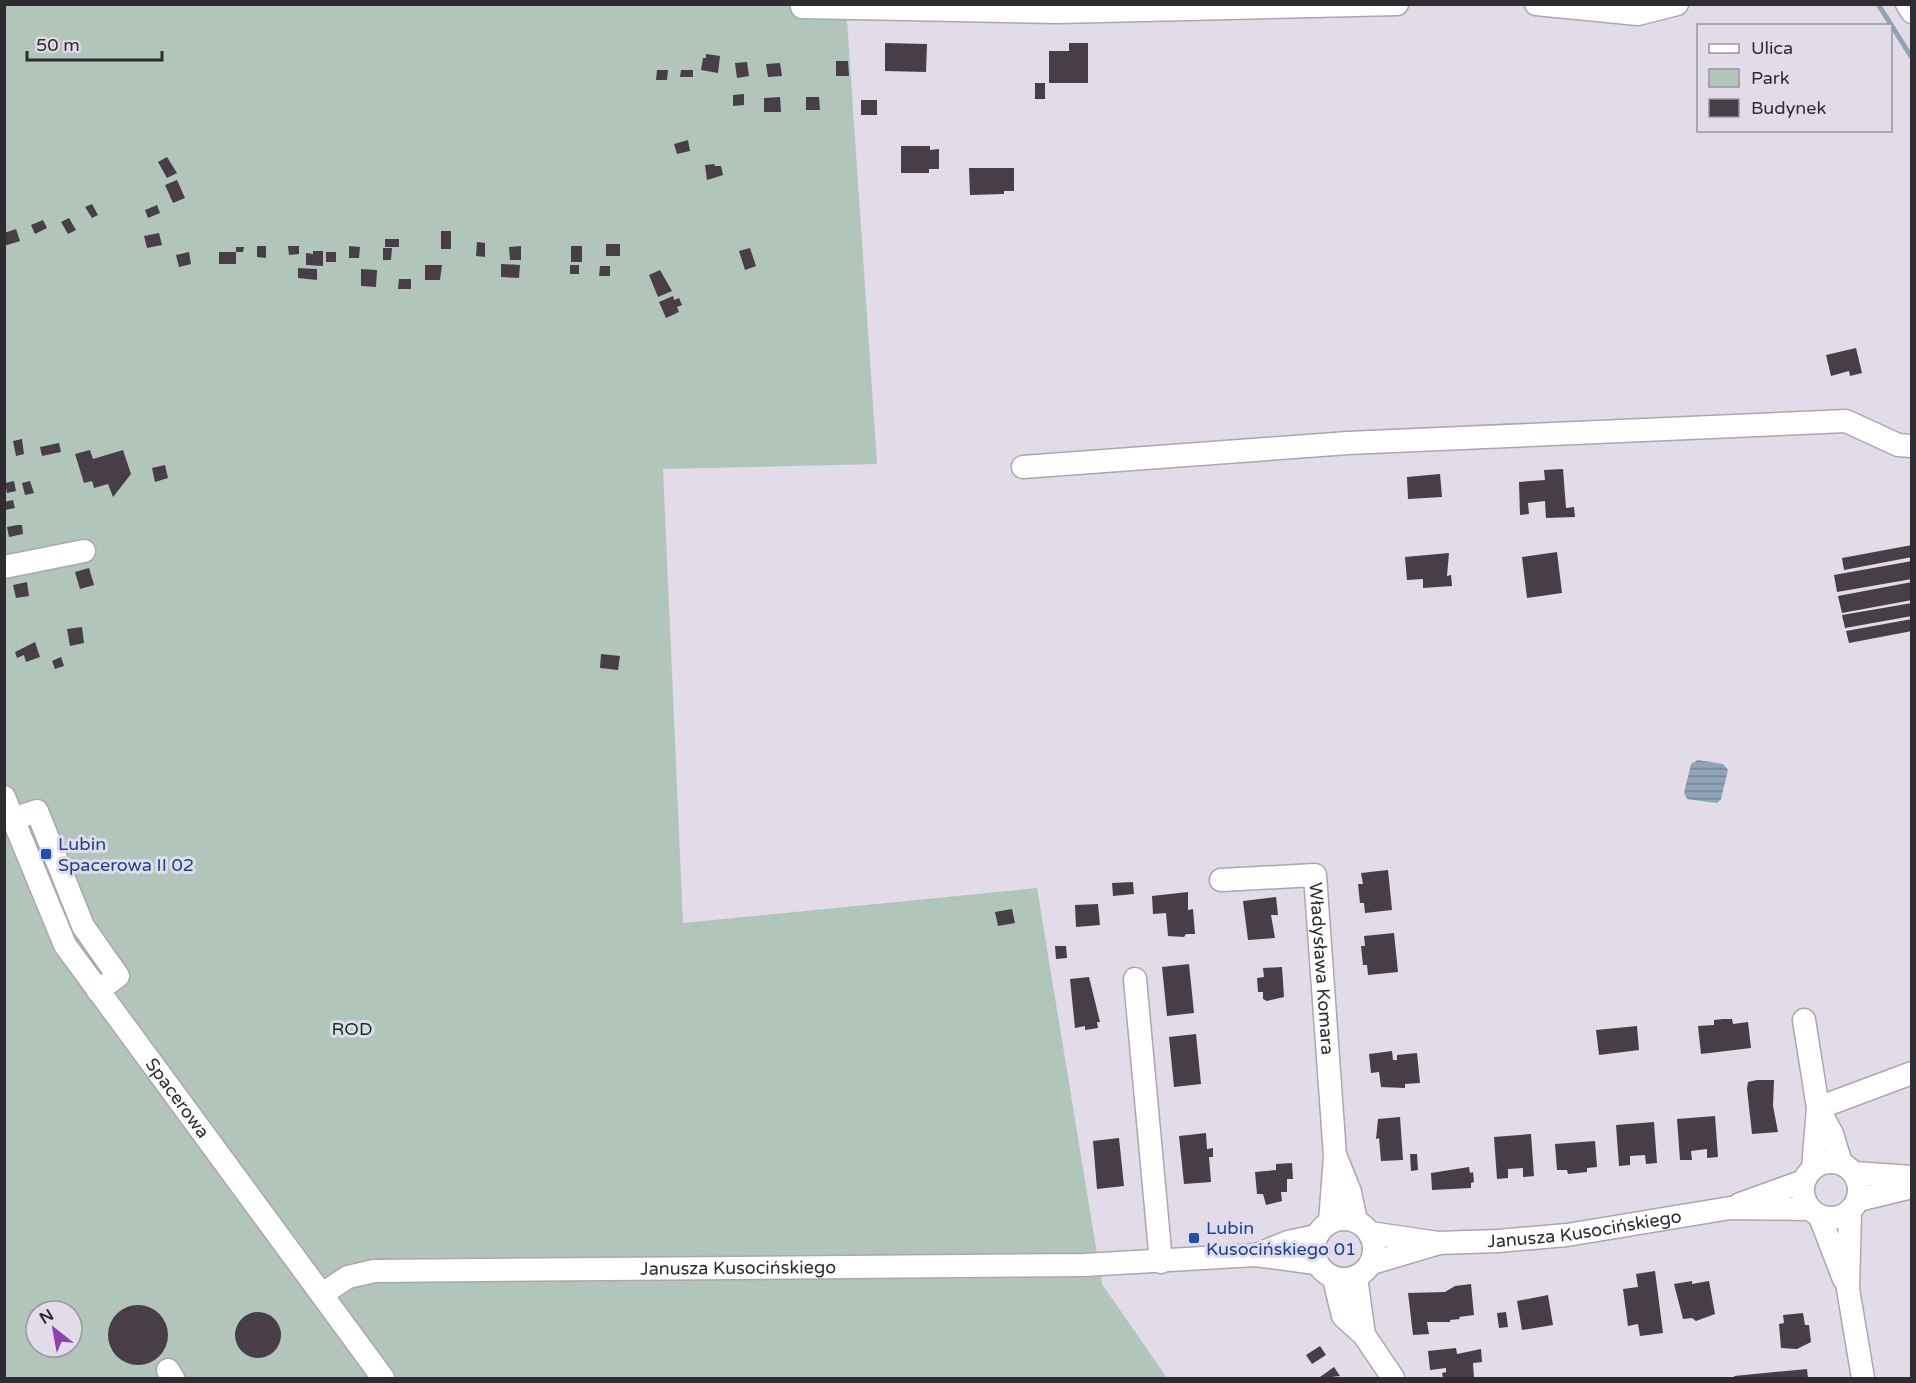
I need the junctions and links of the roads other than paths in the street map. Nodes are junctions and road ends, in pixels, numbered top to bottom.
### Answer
1 (1397, 4) edge
2 (1536, 4) edge
3 (1677, 4) edge
4 (1907, 4) edge
5 (802, 7) dead end
6 (1911, 12) edge
7 (1911, 446) edge
8 (1023, 467) dead end
9 (84, 551) dead end
10 (4, 567) edge
11 (4, 797) edge
12 (1221, 880) dead end
13 (1135, 979) dead end
14 (1804, 1020) dead end
15 (1911, 1073) edge
16 (1818, 1108) junction
17 (1335, 1156) junction
18 (1848, 1168) junction
19 (1809, 1174) junction
20 (1911, 1177) edge
21 (1911, 1187) edge
22 (1854, 1206) junction
23 (1730, 1208) junction
24 (1815, 1213) junction
25 (1363, 1227) junction
26 (1323, 1229) junction
27 (1438, 1243) junction
28 (1255, 1255) junction
29 (1161, 1262) junction
30 (1316, 1263) junction
31 (1354, 1273) junction
32 (1848, 1289) junction
33 (322, 1294) junction
34 (383, 1378) edge
35 (1393, 1378) edge
36 (1863, 1378) edge

1 - 5 street
2 - 3 street
4 - 6 street
7 - 8 street
9 - 10 street
11 - 33 street, Spacerowa
12 - 17 street, Władysława Komara
13 - 29 street
14 - 16 street
15 - 16 street
16 - 18 street
16 - 19 street
17 - 25 street
17 - 26 street
18 - 19 street
18 - 20 street
18 - 22 street
19 - 23 street, Janusza Kusocińskiego
19 - 24 street
21 - 22 street
22 - 24 street
22 - 32 street
23 - 24 street, Janusza Kusocińskiego
23 - 27 street, Janusza Kusocińskiego
24 - 32 street
25 - 26 street
25 - 27 street
25 - 31 street
26 - 28 street
26 - 30 street
27 - 31 street
28 - 29 street, Janusza Kusocińskiego
28 - 30 street
29 - 33 street, Janusza Kusocińskiego
30 - 31 street
31 - 35 street
32 - 36 street
33 - 34 street, Spacerowa

